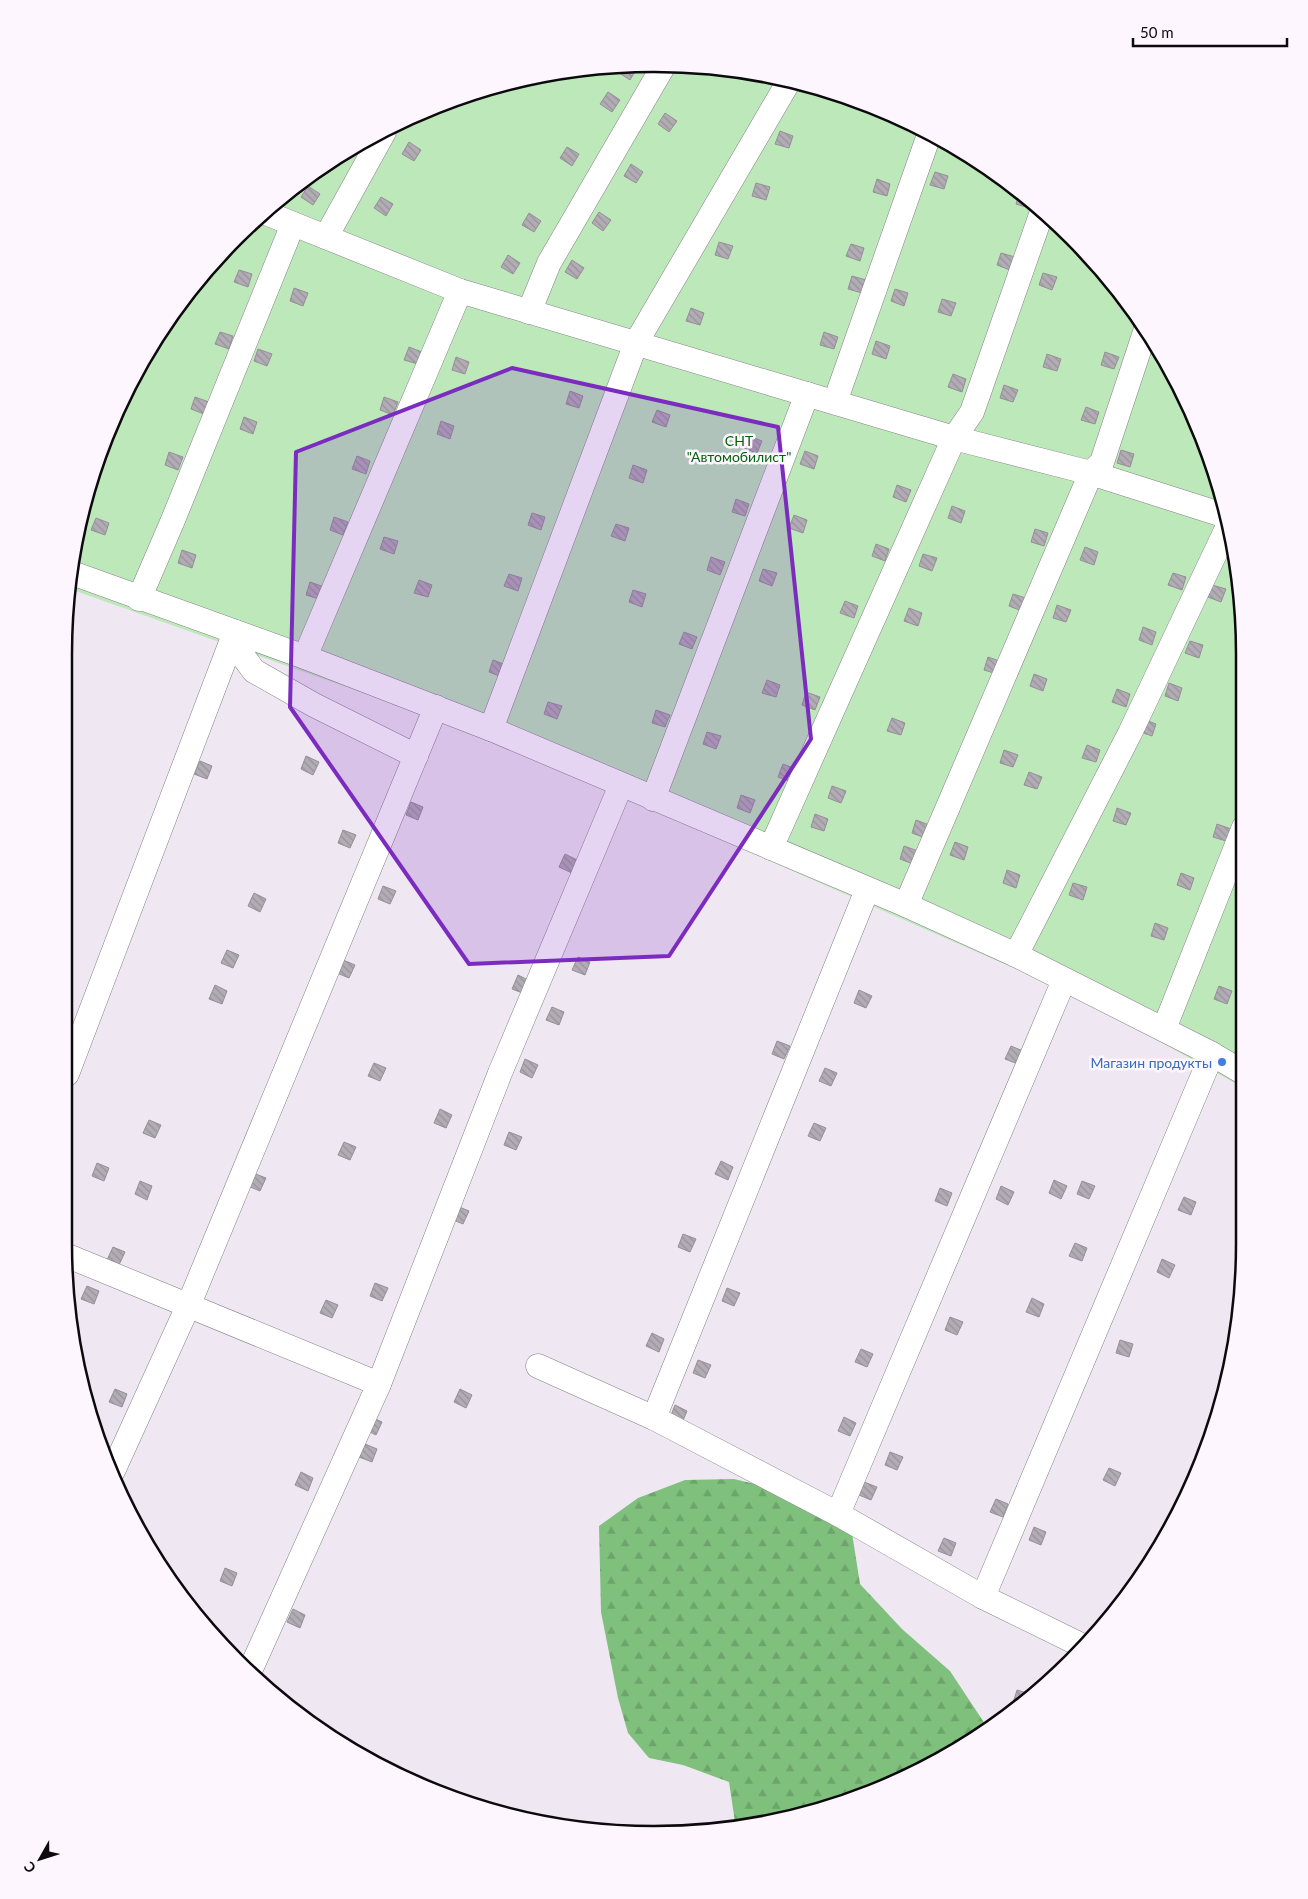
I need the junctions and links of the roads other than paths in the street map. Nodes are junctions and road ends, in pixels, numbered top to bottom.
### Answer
1 (660, 72) edge
2 (784, 88) edge
3 (927, 141) edge
4 (379, 142) edge
5 (273, 216) edge
6 (1039, 219) edge
7 (293, 224) junction
8 (326, 237) junction
9 (460, 291) junction
10 (529, 312) junction
11 (1143, 339) edge
12 (636, 343) junction
13 (808, 394) junction
14 (835, 402) junction
15 (954, 438) junction
16 (1091, 473) junction
17 (1218, 514) edge
18 (1223, 535) edge
19 (78, 575) edge
20 (139, 598) junction
21 (235, 632) junction
22 (305, 657) junction
23 (436, 708) junction
24 (491, 729) junction
25 (416, 756) junction
26 (621, 785) junction
27 (653, 799) junction
28 (1236, 847) edge
29 (771, 848) junction
30 (867, 890) junction
31 (906, 905) junction
32 (1016, 955) junction
33 (1064, 980) junction
34 (1164, 1029) junction
35 (1212, 1054) junction
36 (72, 1061) edge
37 (1236, 1068) edge
38 (73, 1258) edge
39 (188, 1304) junction
40 (538, 1366) dead end
41 (378, 1384) junction
42 (654, 1418) junction
43 (116, 1465) edge
44 (838, 1514) junction
45 (983, 1597) junction
46 (1077, 1643) edge
47 (253, 1665) edge

1 - 10 street
2 - 12 street
3 - 14 street
4 - 8 street
5 - 7 street
6 - 15 street
7 - 8 street
7 - 20 street
8 - 9 street
9 - 10 street
9 - 22 street
10 - 12 street
11 - 16 street
12 - 13 street
12 - 24 street
13 - 14 street
13 - 27 street
14 - 15 street
15 - 16 street
15 - 29 street
16 - 17 street
16 - 31 street
18 - 32 street
19 - 20 street
20 - 21 street
21 - 22 street
21 - 25 street
21 - 36 street
22 - 23 street
23 - 24 street
23 - 25 street
24 - 26 street
25 - 39 street
26 - 27 street
26 - 41 street
27 - 29 street
28 - 34 street
29 - 30 street
30 - 31 street
30 - 42 street
31 - 32 street
32 - 33 street
33 - 34 street
33 - 44 street
34 - 35 street
35 - 37 street
35 - 45 street
38 - 39 street
39 - 41 street
39 - 43 street
40 - 42 street
41 - 47 street
42 - 44 street
44 - 45 street
45 - 46 street

